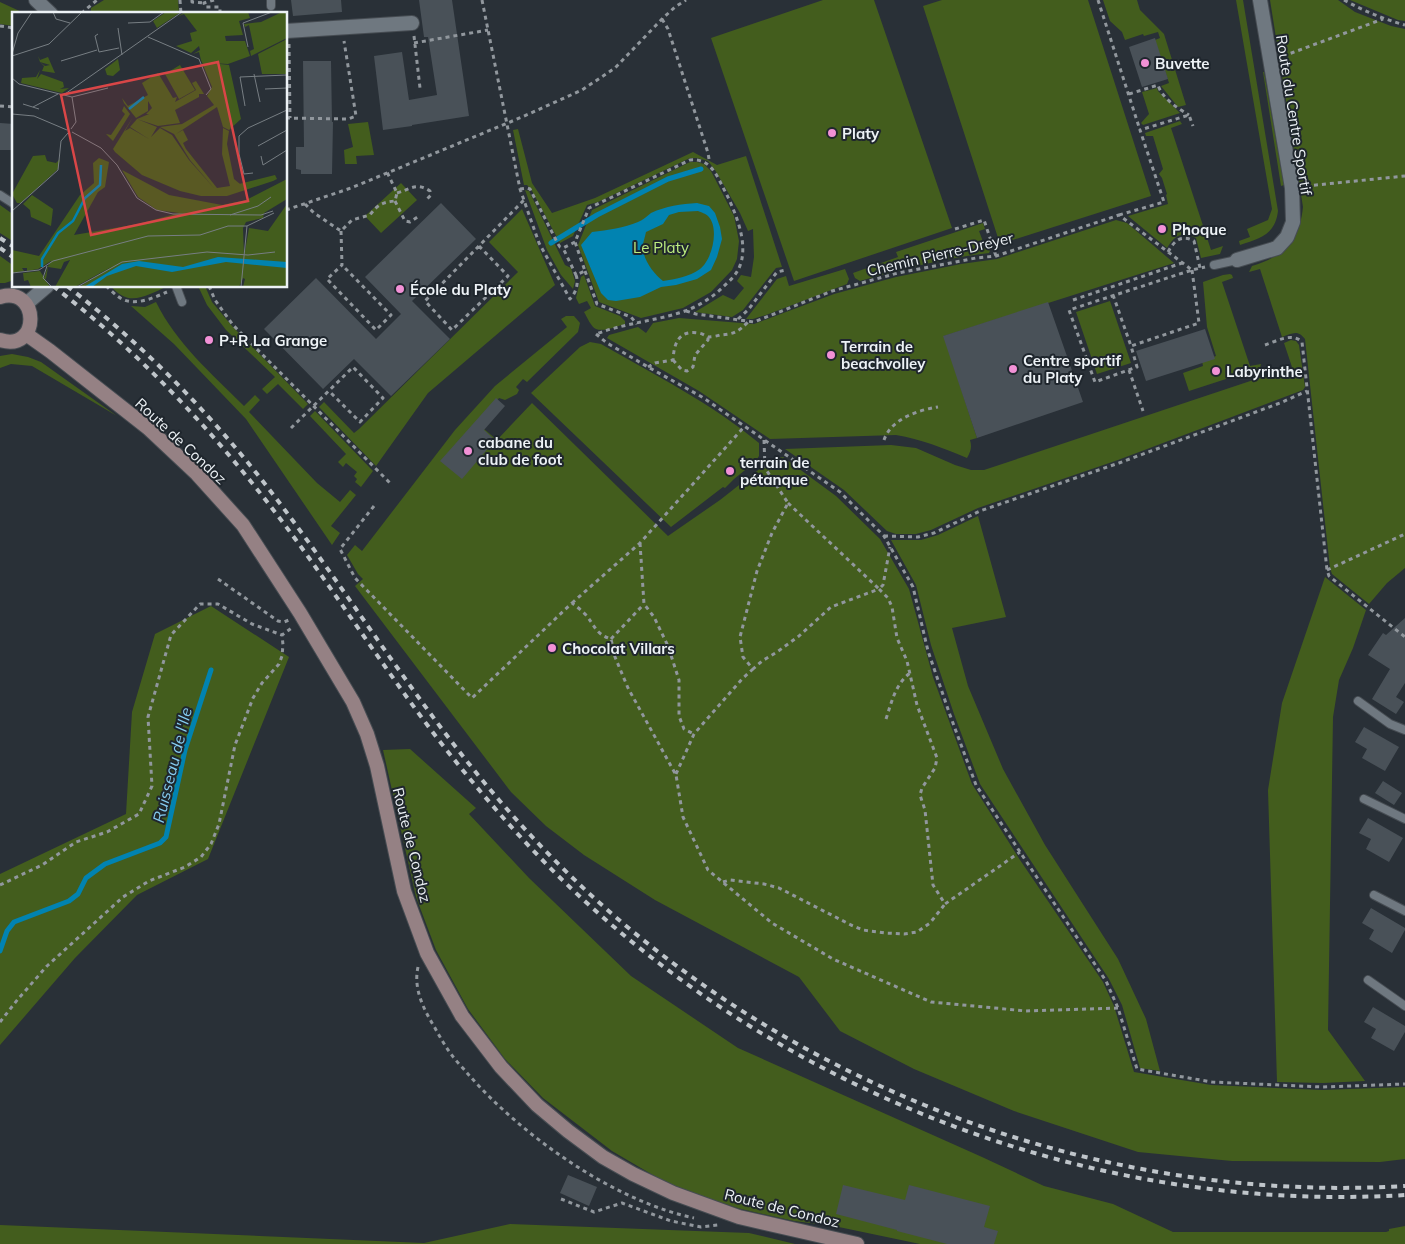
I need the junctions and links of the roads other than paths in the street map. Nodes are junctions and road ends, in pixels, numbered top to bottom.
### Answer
1 (36, 0) edge
2 (1260, 0) edge
3 (49, 12) edge
4 (412, 23) road end
5 (288, 31) edge
6 (0, 195) edge
7 (12, 203) edge
8 (1237, 260) joint
9 (1214, 265) road end
10 (45, 288) edge
11 (176, 288) edge
12 (0, 297) edge
13 (182, 302) dead end
14 (26, 304) junction
15 (26, 334) junction
16 (0, 340) edge
17 (1358, 701) dead end
18 (1405, 730) edge
19 (1364, 799) dead end
20 (1405, 819) edge
21 (1374, 895) dead end
22 (1405, 910) edge
23 (1368, 980) dead end
24 (1405, 1006) edge
25 (858, 1244) edge

1 - 3 street
2 - 8 street, Route du Centre Sportif
4 - 5 street
6 - 7 lane
8 - 9 lane
10 - 14 street
11 - 13 lane
12 - 14 main road
14 - 15 main road
15 - 16 main road
15 - 25 main road, Route de Condoz
17 - 18 lane
19 - 20 lane
21 - 22 lane
23 - 24 lane

